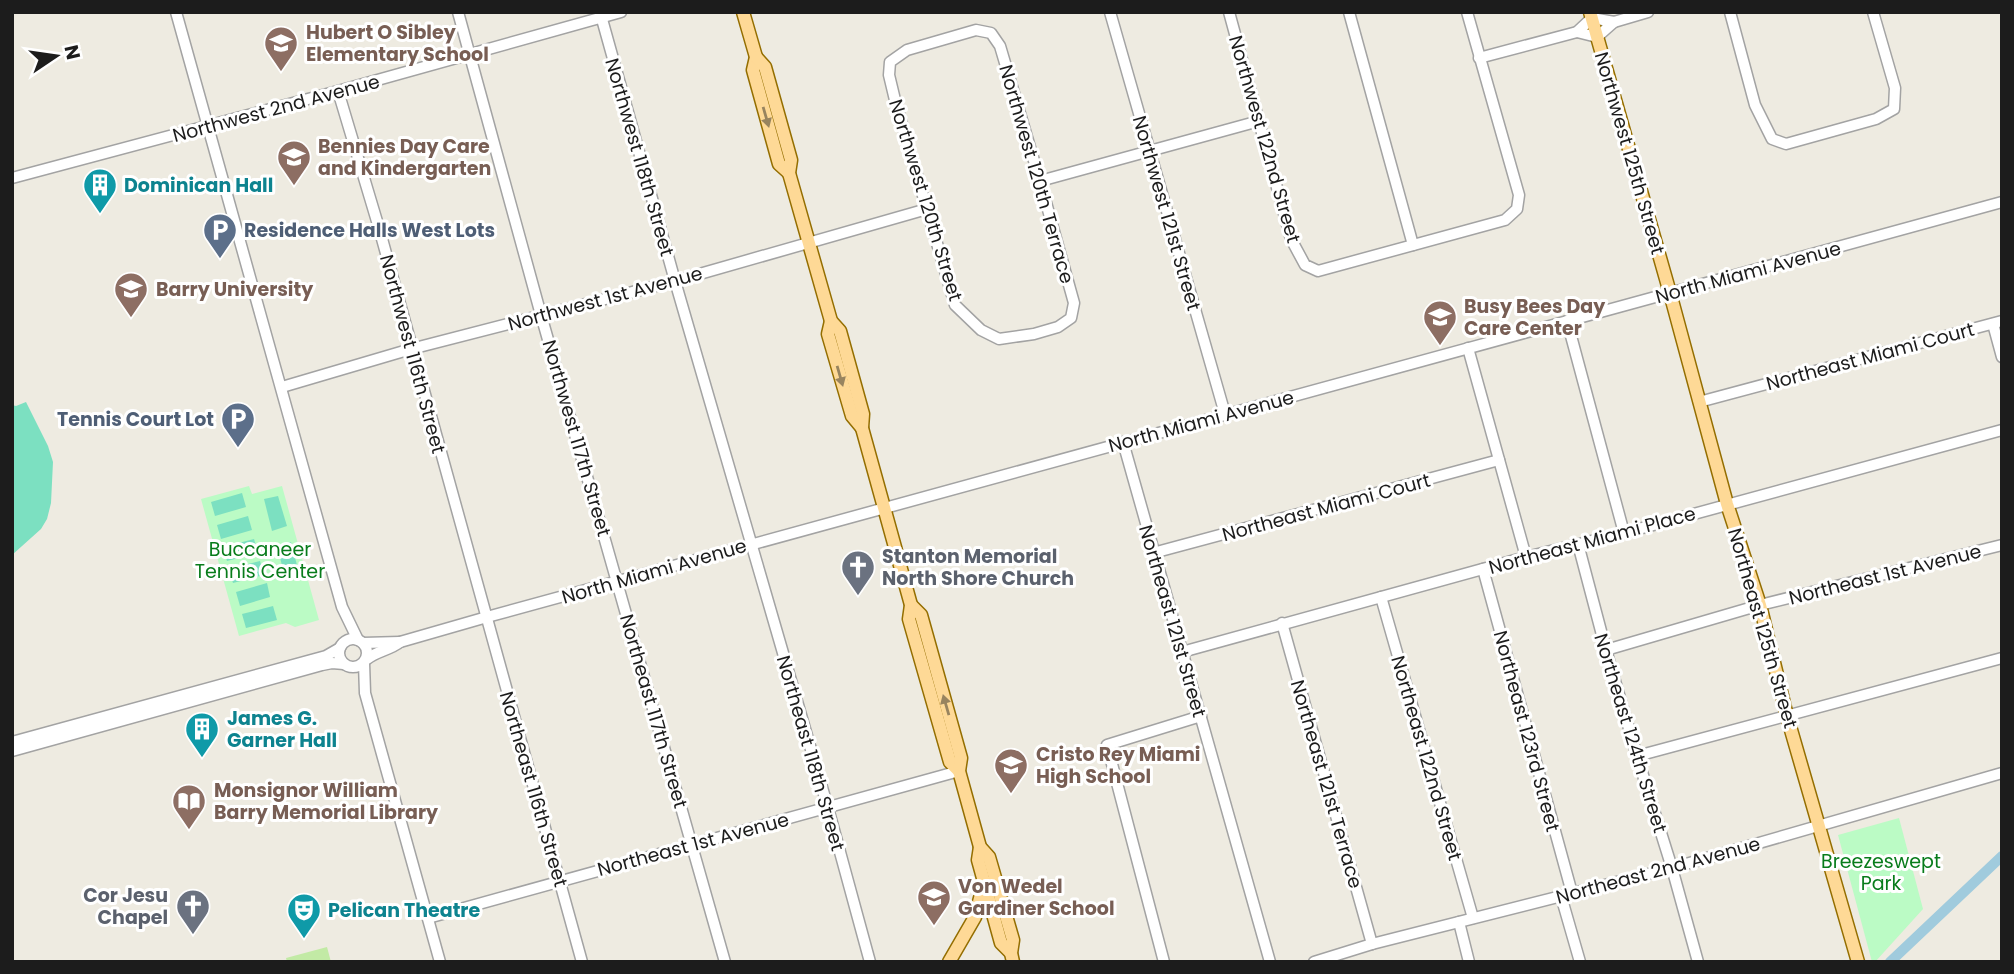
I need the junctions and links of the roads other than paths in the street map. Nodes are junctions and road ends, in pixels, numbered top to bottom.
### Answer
1 (176, 12) edge
2 (458, 12) edge
3 (621, 12) edge
4 (743, 12) edge
5 (1110, 12) edge
6 (1229, 12) edge
7 (1349, 12) edge
8 (1467, 12) edge
9 (1648, 12) edge
10 (1730, 12) edge
11 (1873, 12) edge
12 (601, 15) edge
13 (1591, 15) edge
14 (1614, 22) junction
15 (1577, 32) junction
16 (991, 33) joint
17 (1597, 37) junction
18 (470, 55) junction
19 (1479, 58) junction
20 (338, 91) junction
21 (1259, 121) junction
22 (208, 126) junction
23 (1149, 150) junction
24 (12, 178) edge
25 (1040, 181) junction
26 (2002, 202) edge
27 (927, 209) junction
28 (809, 243) junction
29 (1413, 245) junction
30 (675, 281) junction
31 (1670, 293) junction
32 (541, 315) junction
33 (1567, 321) junction
34 (1997, 322) edge
35 (981, 330) joint
36 (1468, 348) junction
37 (411, 349) junction
38 (2002, 356) edge
39 (282, 387) junction
40 (1699, 402) junction
41 (1225, 414) junction
42 (2002, 430) edge
43 (1123, 442) junction
44 (1499, 460) junction
45 (1727, 504) junction
46 (883, 507) junction
47 (1624, 533) junction
48 (750, 544) junction
49 (1578, 544) junction
50 (2002, 545) edge
51 (1153, 553) junction
52 (1526, 557) junction
53 (1483, 569) junction
54 (618, 581) junction
55 (1381, 597) junction
56 (1759, 605) junction
57 (342, 607) junction
58 (486, 617) junction
59 (1282, 624) junction
60 (360, 641) junction
61 (400, 642) junction
62 (341, 646) junction
63 (1606, 650) junction
64 (1182, 652) junction
65 (2002, 658) edge
66 (365, 661) junction
67 (347, 666) junction
68 (365, 693) junction
69 (194, 697) junction
70 (1201, 716) junction
71 (1787, 716) junction
72 (46, 737) junction
73 (12, 741) edge
74 (12, 751) edge
75 (1637, 756) junction
76 (959, 771) junction
77 (2002, 774) edge
78 (828, 808) junction
79 (1820, 826) junction
80 (691, 844) junction
81 (980, 847) junction
82 (1672, 868) junction
83 (983, 879) junction
84 (560, 880) junction
85 (1566, 895) junction
86 (428, 918) junction
87 (1472, 918) junction
88 (1459, 922) junction
89 (1372, 944) junction
90 (1012, 957) edge
91 (1345, 957) edge
92 (440, 962) edge
93 (582, 962) edge
94 (724, 962) edge
95 (870, 962) edge
96 (949, 962) edge
97 (1164, 962) edge
98 (1270, 962) edge
99 (1314, 962) edge
100 (1469, 962) edge
101 (1580, 962) edge
102 (1698, 962) edge
103 (1858, 962) edge

1 - 22 street
2 - 18 street, Northwest 117th Street
3 - 12 street, Northwest 2nd Avenue
4 - 28 main road
5 - 23 street, Northwest 121st Street
6 - 21 street, Northwest 122nd Street
7 - 29 street
8 - 19 street
9 - 14 street
10 - 11 street
12 - 18 street, Northwest 2nd Avenue
12 - 30 street, Northwest 118th Street
13 - 14 street
13 - 15 street
13 - 17 main road, Northwest 125th Street
14 - 17 street
15 - 17 street
15 - 19 street
16 - 25 street, Northwest 120th Terrace
16 - 27 street, Northwest 120th Street
17 - 31 main road, Northwest 125th Street
18 - 20 street, Northwest 2nd Avenue
18 - 32 street, Northwest 117th Street
19 - 29 street
20 - 22 street, Northwest 2nd Avenue
20 - 37 street, Northwest 116th Street
21 - 23 street
21 - 29 street, Northwest 122nd Street
22 - 24 street, Northwest 2nd Avenue
22 - 39 street
23 - 25 street
23 - 41 street, Northwest 121st Street
25 - 35 street, Northwest 120th Terrace
26 - 31 street, North Miami Avenue
27 - 28 street, Northwest 1st Avenue
27 - 35 street, Northwest 120th Street
28 - 30 street, Northwest 1st Avenue
28 - 46 main road
30 - 32 street, Northwest 1st Avenue
30 - 48 street, Northwest 118th Street
31 - 33 street, North Miami Avenue
31 - 40 main road, Northeast 125th Street
32 - 37 street, Northwest 1st Avenue
32 - 54 street, Northwest 117th Street
33 - 36 street, North Miami Avenue
33 - 47 street
34 - 38 street
34 - 40 street, Northeast Miami Court
36 - 41 street, North Miami Avenue
36 - 44 street
37 - 39 street, Northwest 1st Avenue
37 - 58 street, Northwest 116th Street
39 - 57 street
40 - 45 main road, Northeast 125th Street
41 - 43 street, North Miami Avenue
42 - 45 street, Northeast Miami Place
43 - 46 street, North Miami Avenue
43 - 51 street, Northeast 121st Street
44 - 51 street, Northeast Miami Court
44 - 52 street
45 - 47 street, Northeast Miami Place
45 - 56 main road, Northeast 125th Street
46 - 48 street, North Miami Avenue
46 - 76 main road
47 - 49 street, Northeast Miami Place
48 - 54 street, North Miami Avenue
48 - 78 street, Northeast 118th Street
49 - 52 street, Northeast Miami Place
49 - 63 street, Northeast 124th Street
50 - 56 street, Northeast 1st Avenue
51 - 64 street, Northeast 121st Street
52 - 53 street, Northeast Miami Place
53 - 55 street, Northeast Miami Place
53 - 85 street, Northeast 123rd Street
54 - 58 street, North Miami Avenue
54 - 80 street, Northeast 117th Street
55 - 59 street, Northeast Miami Place
55 - 87 street, Northeast 122nd Street
56 - 63 street, Northeast 1st Avenue
56 - 71 main road, Northeast 125th Street
57 - 60 street
57 - 62 street
58 - 61 street, North Miami Avenue
58 - 84 street, Northeast 116th Street
59 - 64 street, Northeast Miami Place
59 - 89 street, Northeast 121st Terrace
60 - 61 street, North Miami Avenue
60 - 62 street
60 - 66 street
61 - 66 street, North Miami Avenue
62 - 67 street
62 - 69 street
63 - 75 street, Northeast 124th Street
64 - 70 street, Northeast 121st Street
65 - 71 street
66 - 67 street
66 - 68 street
67 - 68 street
67 - 69 street
68 - 86 street
69 - 72 street
70 - 97 street
70 - 98 street, Northeast 121st Street
71 - 75 street
71 - 79 main road, Northeast 125th Street
72 - 73 street
72 - 74 street
75 - 82 street, Northeast 124th Street
76 - 78 street, Northeast 1st Avenue
76 - 81 main road
77 - 79 street, Northeast 2nd Avenue
78 - 80 street, Northeast 1st Avenue
78 - 95 street, Northeast 118th Street
79 - 82 street, Northeast 2nd Avenue
79 - 103 main road, Northeast 125th Street
80 - 84 street, Northeast 1st Avenue
80 - 94 street, Northeast 117th Street
81 - 83 main road
81 - 90 main road
82 - 85 street, Northeast 2nd Avenue
82 - 102 street, Northeast 124th Street
83 - 90 main road
83 - 96 main road
84 - 86 street, Northeast 1st Avenue
84 - 93 street, Northeast 116th Street
85 - 87 street, Northeast 2nd Avenue
85 - 101 street, Northeast 123rd Street
86 - 92 street
87 - 88 street, Northeast 2nd Avenue
88 - 89 street, Northeast 2nd Avenue
88 - 100 street
89 - 91 street, Northeast 2nd Avenue
91 - 99 street, Northeast 2nd Avenue

